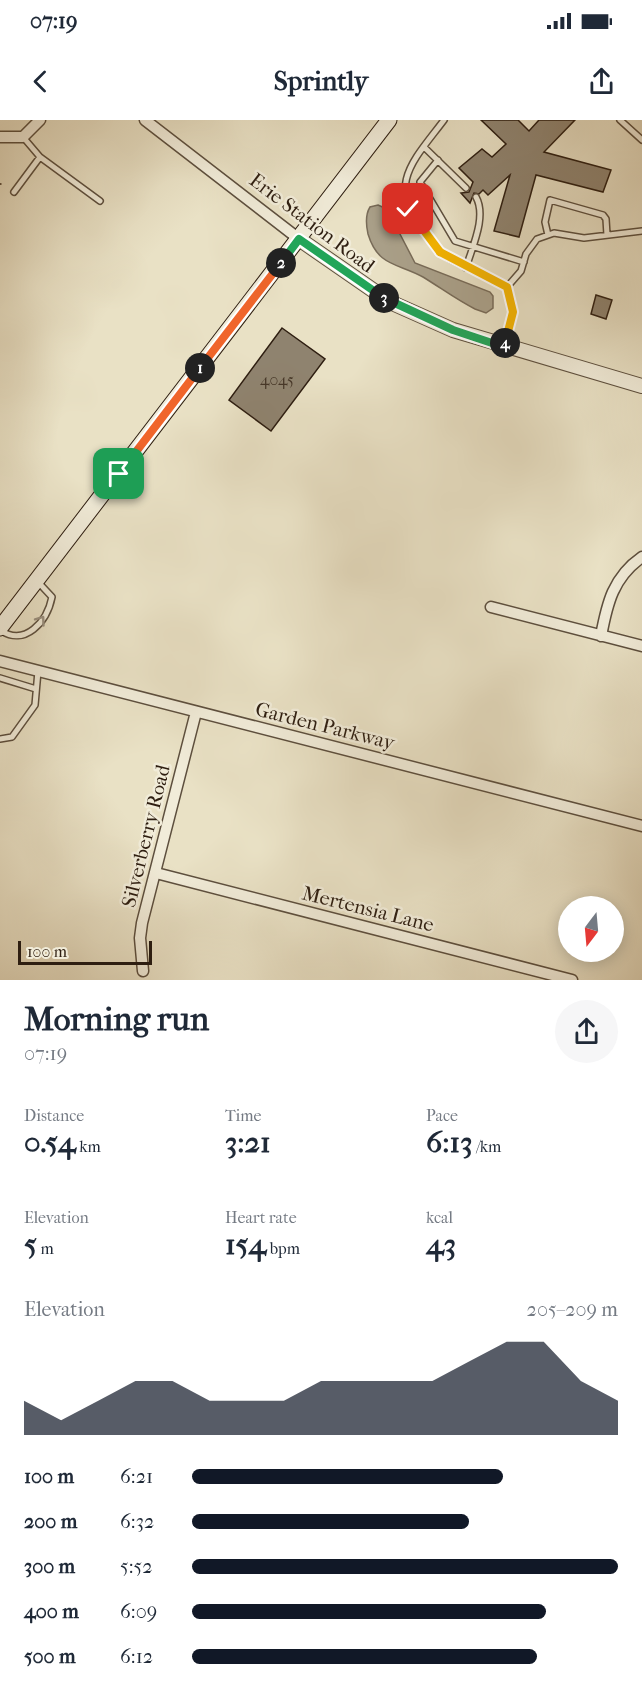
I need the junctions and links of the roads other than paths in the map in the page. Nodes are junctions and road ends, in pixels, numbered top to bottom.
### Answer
1 (40, 120) edge
2 (145, 120) edge
3 (389, 120) edge
4 (444, 120) edge
5 (620, 120) edge
6 (0, 137) edge
7 (23, 137) junction
8 (642, 140) edge
9 (424, 147) junction
10 (40, 157) junction
11 (438, 160) junction
12 (466, 188) dead end
13 (14, 192) dead end
14 (476, 197) dead end
15 (100, 201) dead end
16 (642, 231) edge
17 (607, 235) junction
18 (548, 236) junction
19 (299, 239) junction
20 (472, 247) junction
21 (524, 262) junction
22 (466, 268) junction
23 (507, 287) junction
24 (504, 347) junction
25 (642, 386) edge
26 (642, 557) edge
27 (37, 581) junction
28 (491, 607) dead end
29 (0, 629) edge
30 (601, 636) junction
31 (642, 646) edge
32 (0, 661) edge
33 (38, 671) junction
34 (0, 678) edge
35 (36, 689) junction
36 (196, 712) junction
37 (0, 739) edge
38 (642, 826) edge
39 (156, 873) junction
40 (143, 971) dead end
41 (572, 980) edge

1 - 7 street
2 - 19 street, Erie Station Road
3 - 19 main road
4 - 9 lane
5 - 8 lane
6 - 7 street
7 - 10 lane
9 - 11 lane
9 - 22 lane
10 - 13 lane
10 - 15 lane
11 - 12 lane
11 - 20 lane
14 - 20 lane
16 - 17 lane
17 - 18 lane
17 - 18 lane
18 - 21 lane
19 - 24 street, Erie Station Road
19 - 27 main road
20 - 21 lane
20 - 22 lane
21 - 23 lane
22 - 23 lane
23 - 24 lane
24 - 25 street, Erie Station Road
26 - 30 street
27 - 29 main road
29 -> 27 lane
28 - 30 street
30 - 31 street
32 - 33 street, Garden Parkway
33 - 35 lane
33 - 36 street, Garden Parkway
34 - 35 lane
35 - 37 lane
36 - 38 street, Garden Parkway
36 - 39 street, Silverberry Road
39 - 40 street, Silverberry Road
39 - 41 street, Mertensia Lane

